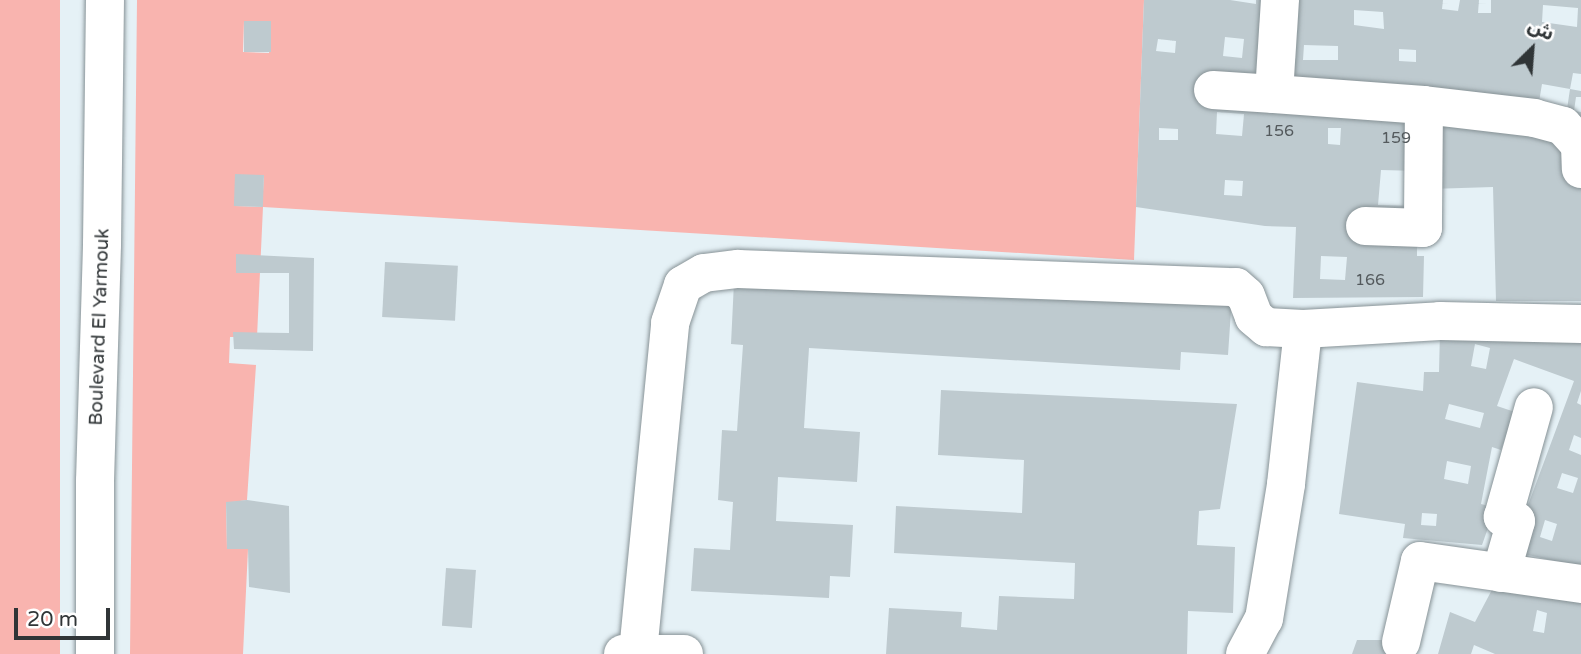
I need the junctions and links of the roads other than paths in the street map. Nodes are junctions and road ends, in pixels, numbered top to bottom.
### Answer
1 (105, 0) edge
2 (1280, 0) edge
3 (1213, 90) dead end
4 (1274, 94) junction
5 (1424, 105) junction
6 (1581, 169) edge
7 (1365, 226) dead end
8 (1581, 324) edge
9 (1303, 330) junction
10 (1534, 407) dead end
11 (1501, 573) junction
12 (1581, 584) edge
13 (1401, 642) dead end
14 (630, 653) edge
15 (95, 654) edge
16 (684, 654) edge
17 (1245, 654) edge

1 - 15 street, Boulevard El Yarmouk
2 - 4 street
3 - 4 street
4 - 5 street
5 - 6 street
5 - 7 street
8 - 9 street
9 - 14 street
9 - 17 street
10 - 11 street
11 - 12 street
11 - 13 street
14 - 16 street

